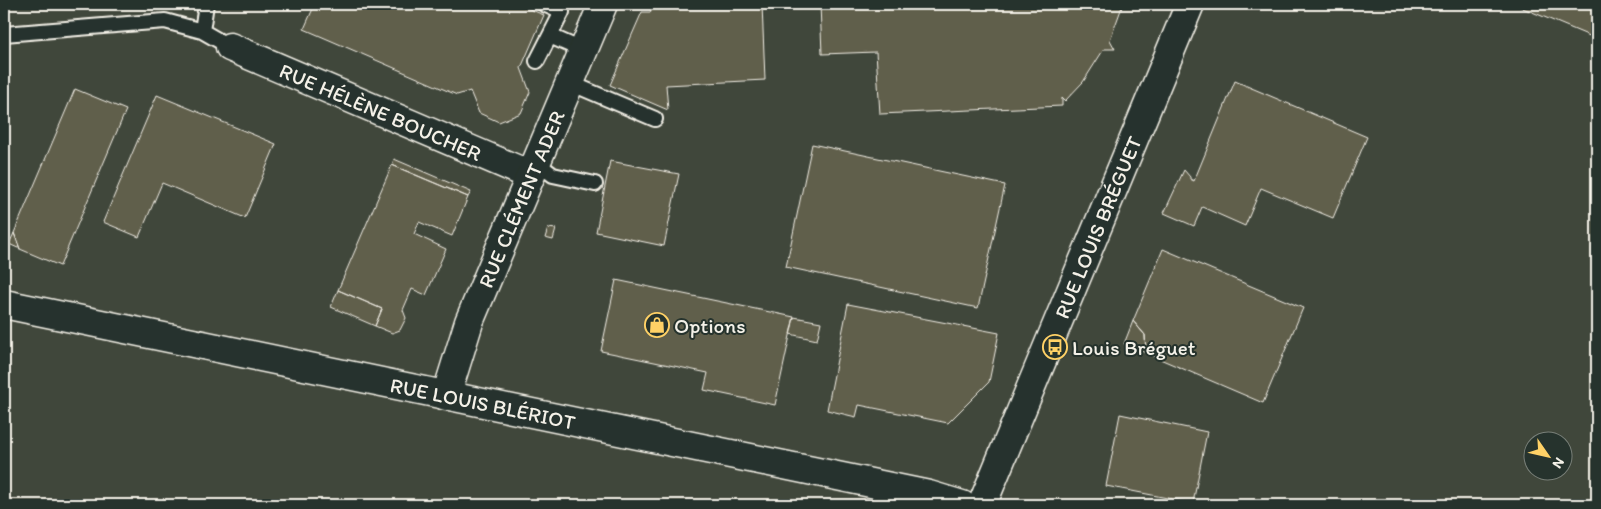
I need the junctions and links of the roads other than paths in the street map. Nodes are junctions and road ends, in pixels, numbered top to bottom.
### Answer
1 (206, 4) edge
2 (544, 4) edge
3 (603, 4) edge
4 (1190, 4) edge
5 (202, 31) junction
6 (4, 34) edge
7 (550, 36) junction
8 (230, 48) joint
9 (584, 51) junction
10 (537, 61) dead end
11 (570, 84) junction
12 (655, 119) dead end
13 (534, 169) junction
14 (595, 184) dead end
15 (4, 304) edge
16 (446, 396) junction
17 (962, 505) edge
18 (982, 505) edge

1 - 5 lane
2 - 7 lane
3 - 9 street, RUE CLÉMENT ADER
4 - 18 street, RUE LOUIS BRÉGUET
5 - 6 lane
5 - 8 lane
7 - 9 lane
7 - 10 lane
8 - 13 street, RUE HÉLÈNE BOUCHER
9 - 11 street, RUE CLÉMENT ADER
11 - 12 lane
11 - 13 street, RUE CLÉMENT ADER
13 - 14 lane
13 - 16 street, RUE CLÉMENT ADER
15 - 16 street, RUE LOUIS BLÉRIOT
16 - 17 street, RUE LOUIS BLÉRIOT

